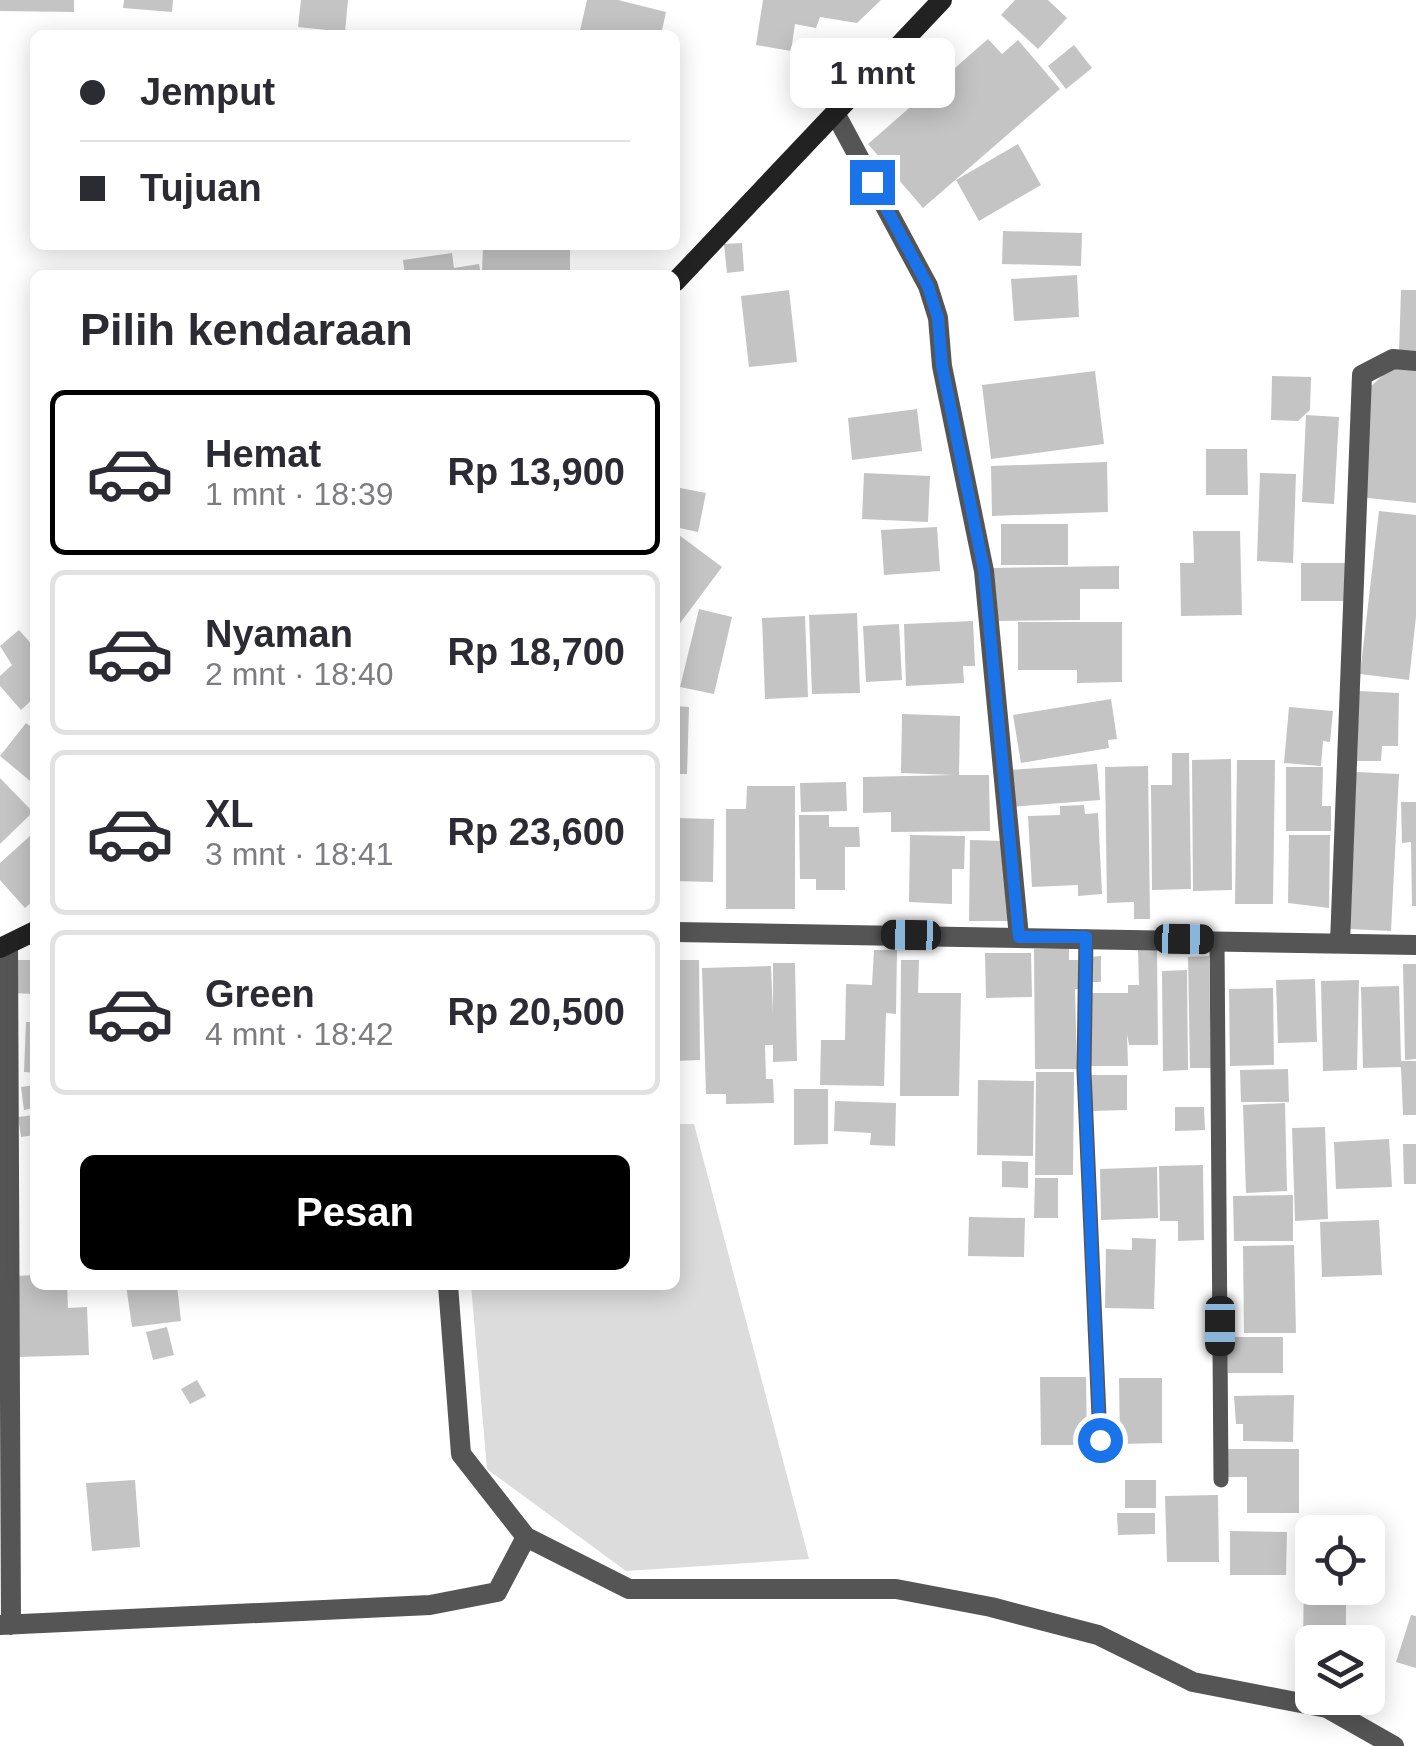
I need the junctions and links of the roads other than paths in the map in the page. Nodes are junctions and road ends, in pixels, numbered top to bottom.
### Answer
1 (942, 0) edge
2 (835, 113) junction
3 (680, 277) edge
4 (1416, 361) edge
5 (680, 932) edge
6 (30, 934) edge
7 (1019, 937) junction
8 (1086, 937) junction
9 (1217, 940) junction
10 (1340, 943) junction
11 (1416, 944) edge
12 (4, 948) edge
13 (448, 1290) edge
14 (1100, 1440) dead end
15 (1221, 1480) dead end
16 (526, 1537) junction
17 (5, 1625) edge
18 (1394, 1746) edge

1 - 2 main road
2 - 3 main road
2 - 7 street
4 - 10 street
5 - 7 street
6 - 12 main road
7 - 8 street
8 - 9 street
8 - 14 lane
9 - 10 street
9 - 15 lane
10 - 11 street
12 - 17 street
13 - 16 street
16 - 17 street
16 - 18 street

